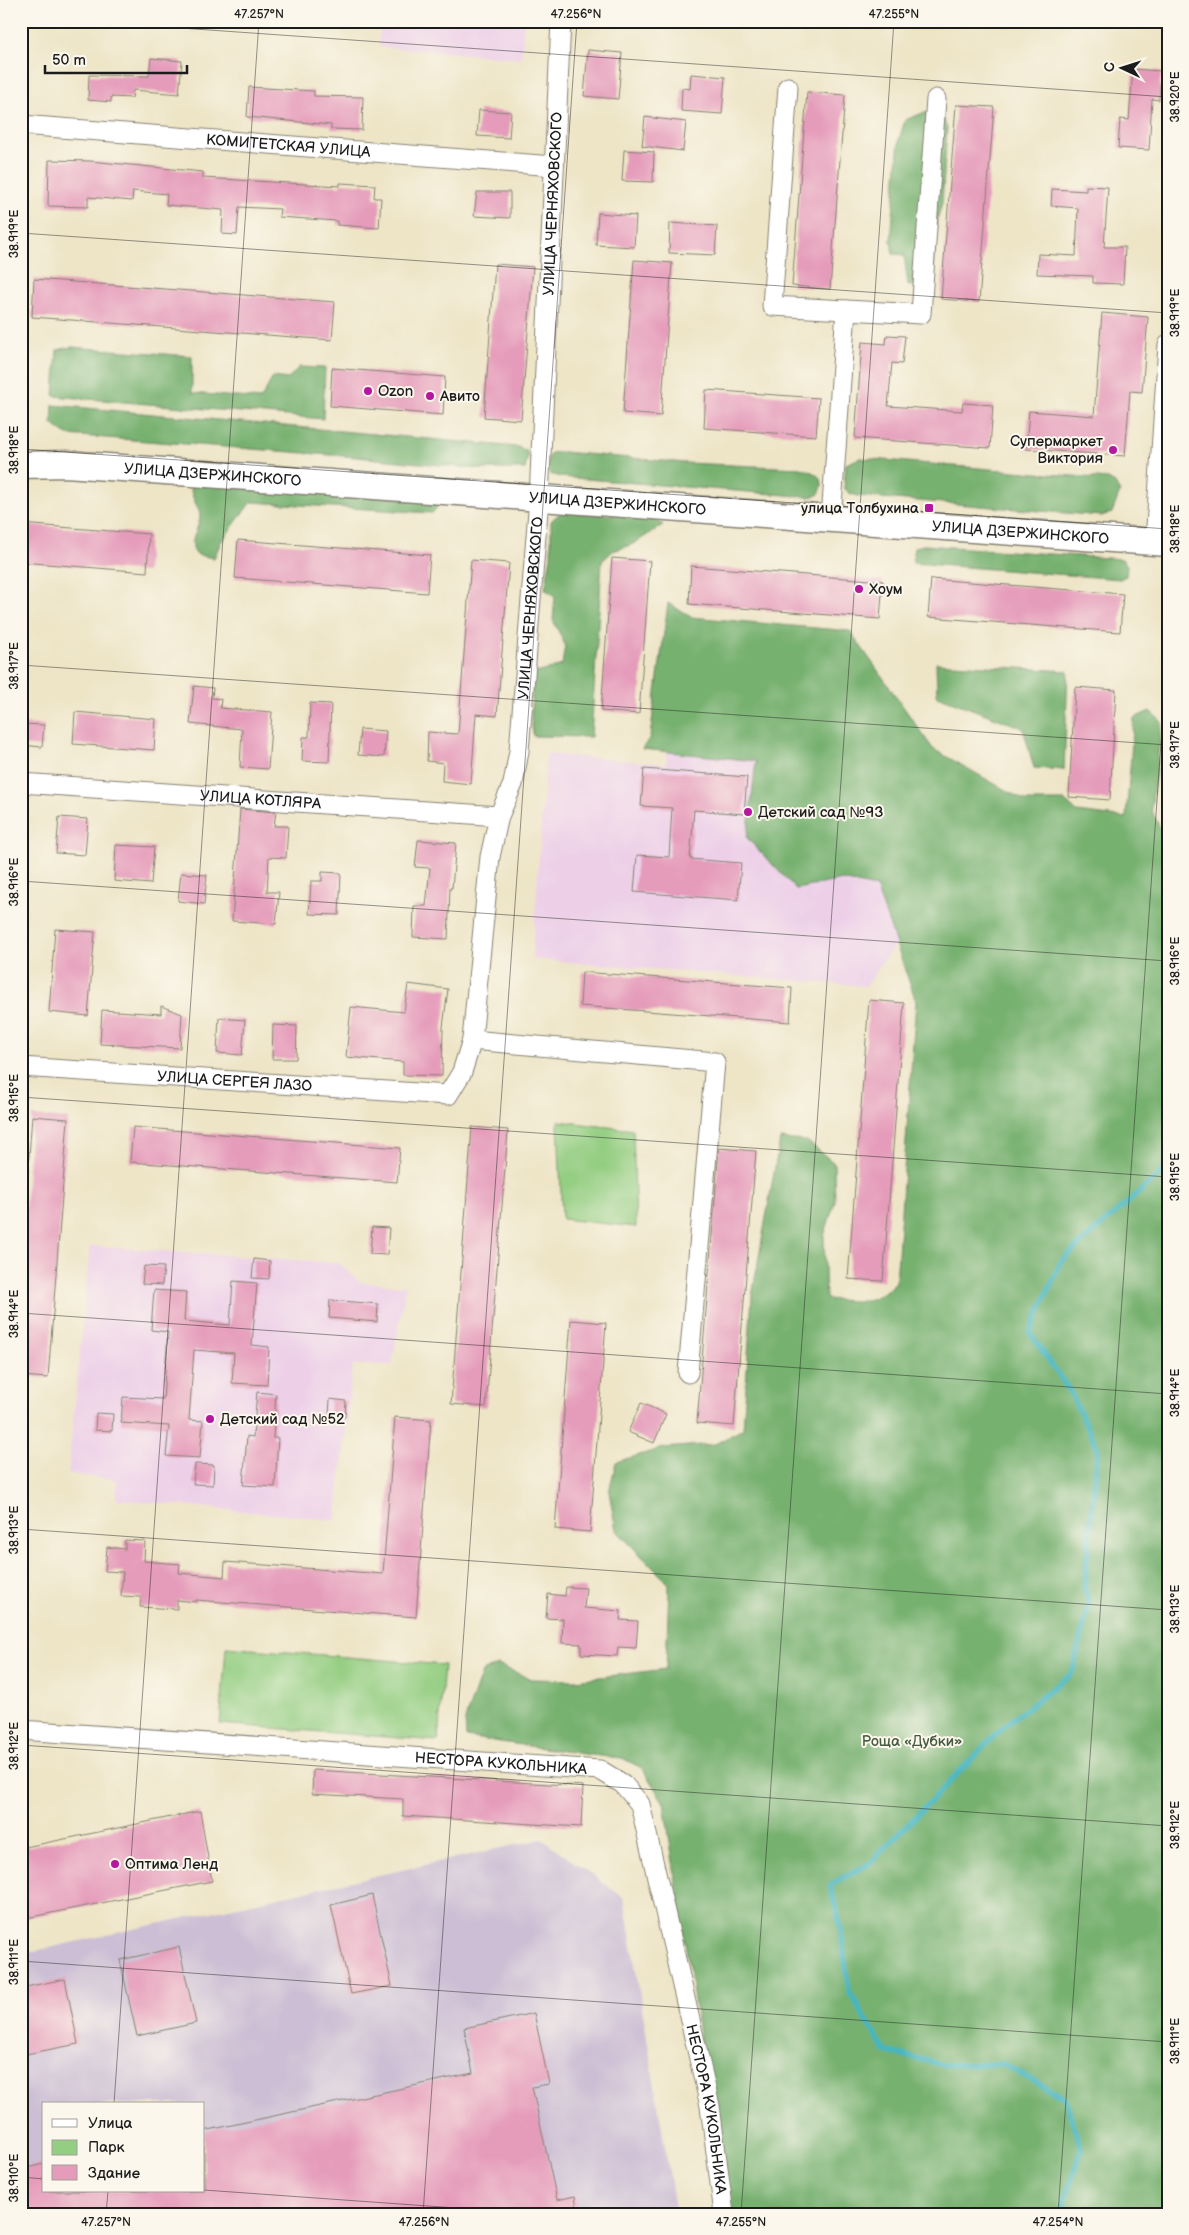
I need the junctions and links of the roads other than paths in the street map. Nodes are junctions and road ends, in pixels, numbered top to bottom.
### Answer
1 (561, 21) edge
2 (788, 87) dead end
3 (936, 100) dead end
4 (21, 125) edge
5 (554, 166) junction
6 (846, 310) junction
7 (1168, 345) edge
8 (21, 453) edge
9 (66, 464) junction
10 (21, 465) edge
11 (539, 498) junction
12 (831, 519) junction
13 (1161, 543) edge
14 (21, 783) edge
15 (498, 816) junction
16 (472, 1040) junction
17 (21, 1067) edge
18 (448, 1095) joint
19 (688, 1372) dead end
20 (21, 1730) edge
21 (724, 2214) edge

1 - 5 street, УЛИЦА ЧЕРНЯХОВСКОГО
2 - 6 street
3 - 6 street
4 - 5 street, КОМИТЕТСКАЯ УЛИЦА
5 - 11 street, УЛИЦА ЧЕРНЯХОВСКОГО
6 - 12 street
7 - 13 street
8 - 9 main road, УЛИЦА ДЗЕРЖИНСКОГО
9 - 10 main road, УЛИЦА ДЗЕРЖИНСКОГО
9 - 11 main road, УЛИЦА ДЗЕРЖИНСКОГО
11 - 12 main road, УЛИЦА ДЗЕРЖИНСКОГО
11 - 15 street, УЛИЦА ЧЕРНЯХОВСКОГО
12 - 13 main road, УЛИЦА ДЗЕРЖИНСКОГО
14 - 15 street, УЛИЦА КОТЛЯРА
15 - 16 street, УЛИЦА ЧЕРНЯХОВСКОГО
16 - 18 street, УЛИЦА ЧЕРНЯХОВСКОГО
16 - 19 street
17 - 18 street, УЛИЦА СЕРГЕЯ ЛАЗО
20 - 21 street, НЕСТОРА КУКОЛЬНИКА

